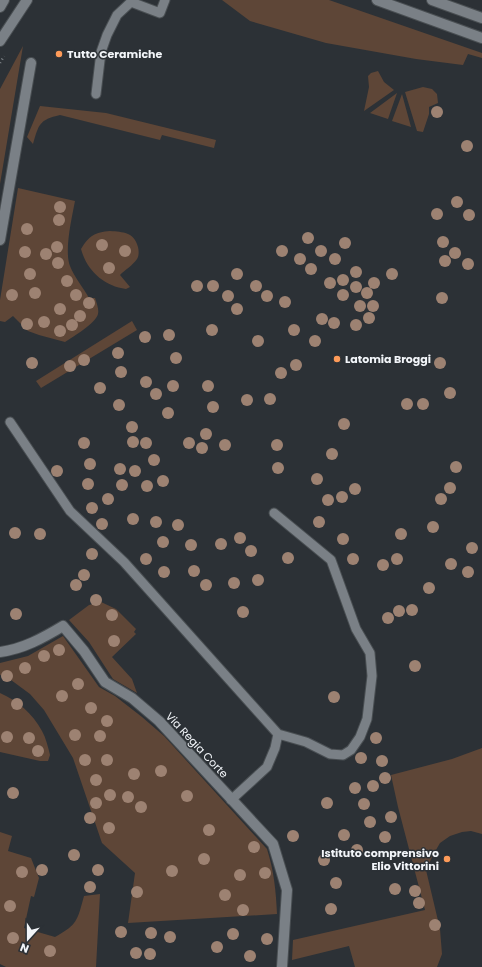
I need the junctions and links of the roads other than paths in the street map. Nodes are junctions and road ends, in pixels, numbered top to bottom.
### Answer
1 (4, 0) edge
2 (27, 0) edge
3 (165, 0) edge
4 (377, 0) edge
5 (432, 0) edge
6 (0, 7) edge
7 (482, 18) edge
8 (482, 38) edge
9 (0, 41) edge
10 (31, 62) dead end
11 (96, 94) dead end
12 (0, 240) edge
13 (10, 422) dead end
14 (274, 513) dead end
15 (0, 652) edge
16 (278, 734) junction
17 (231, 800) junction
18 (282, 967) edge

1 - 6 street
2 - 9 street
3 - 11 lane
4 - 8 street
5 - 7 street
10 - 12 street
13 - 16 lane
14 - 16 lane
15 - 17 street, Via Regia Corte
16 - 17 lane
17 - 18 street, Via Regia Corte

